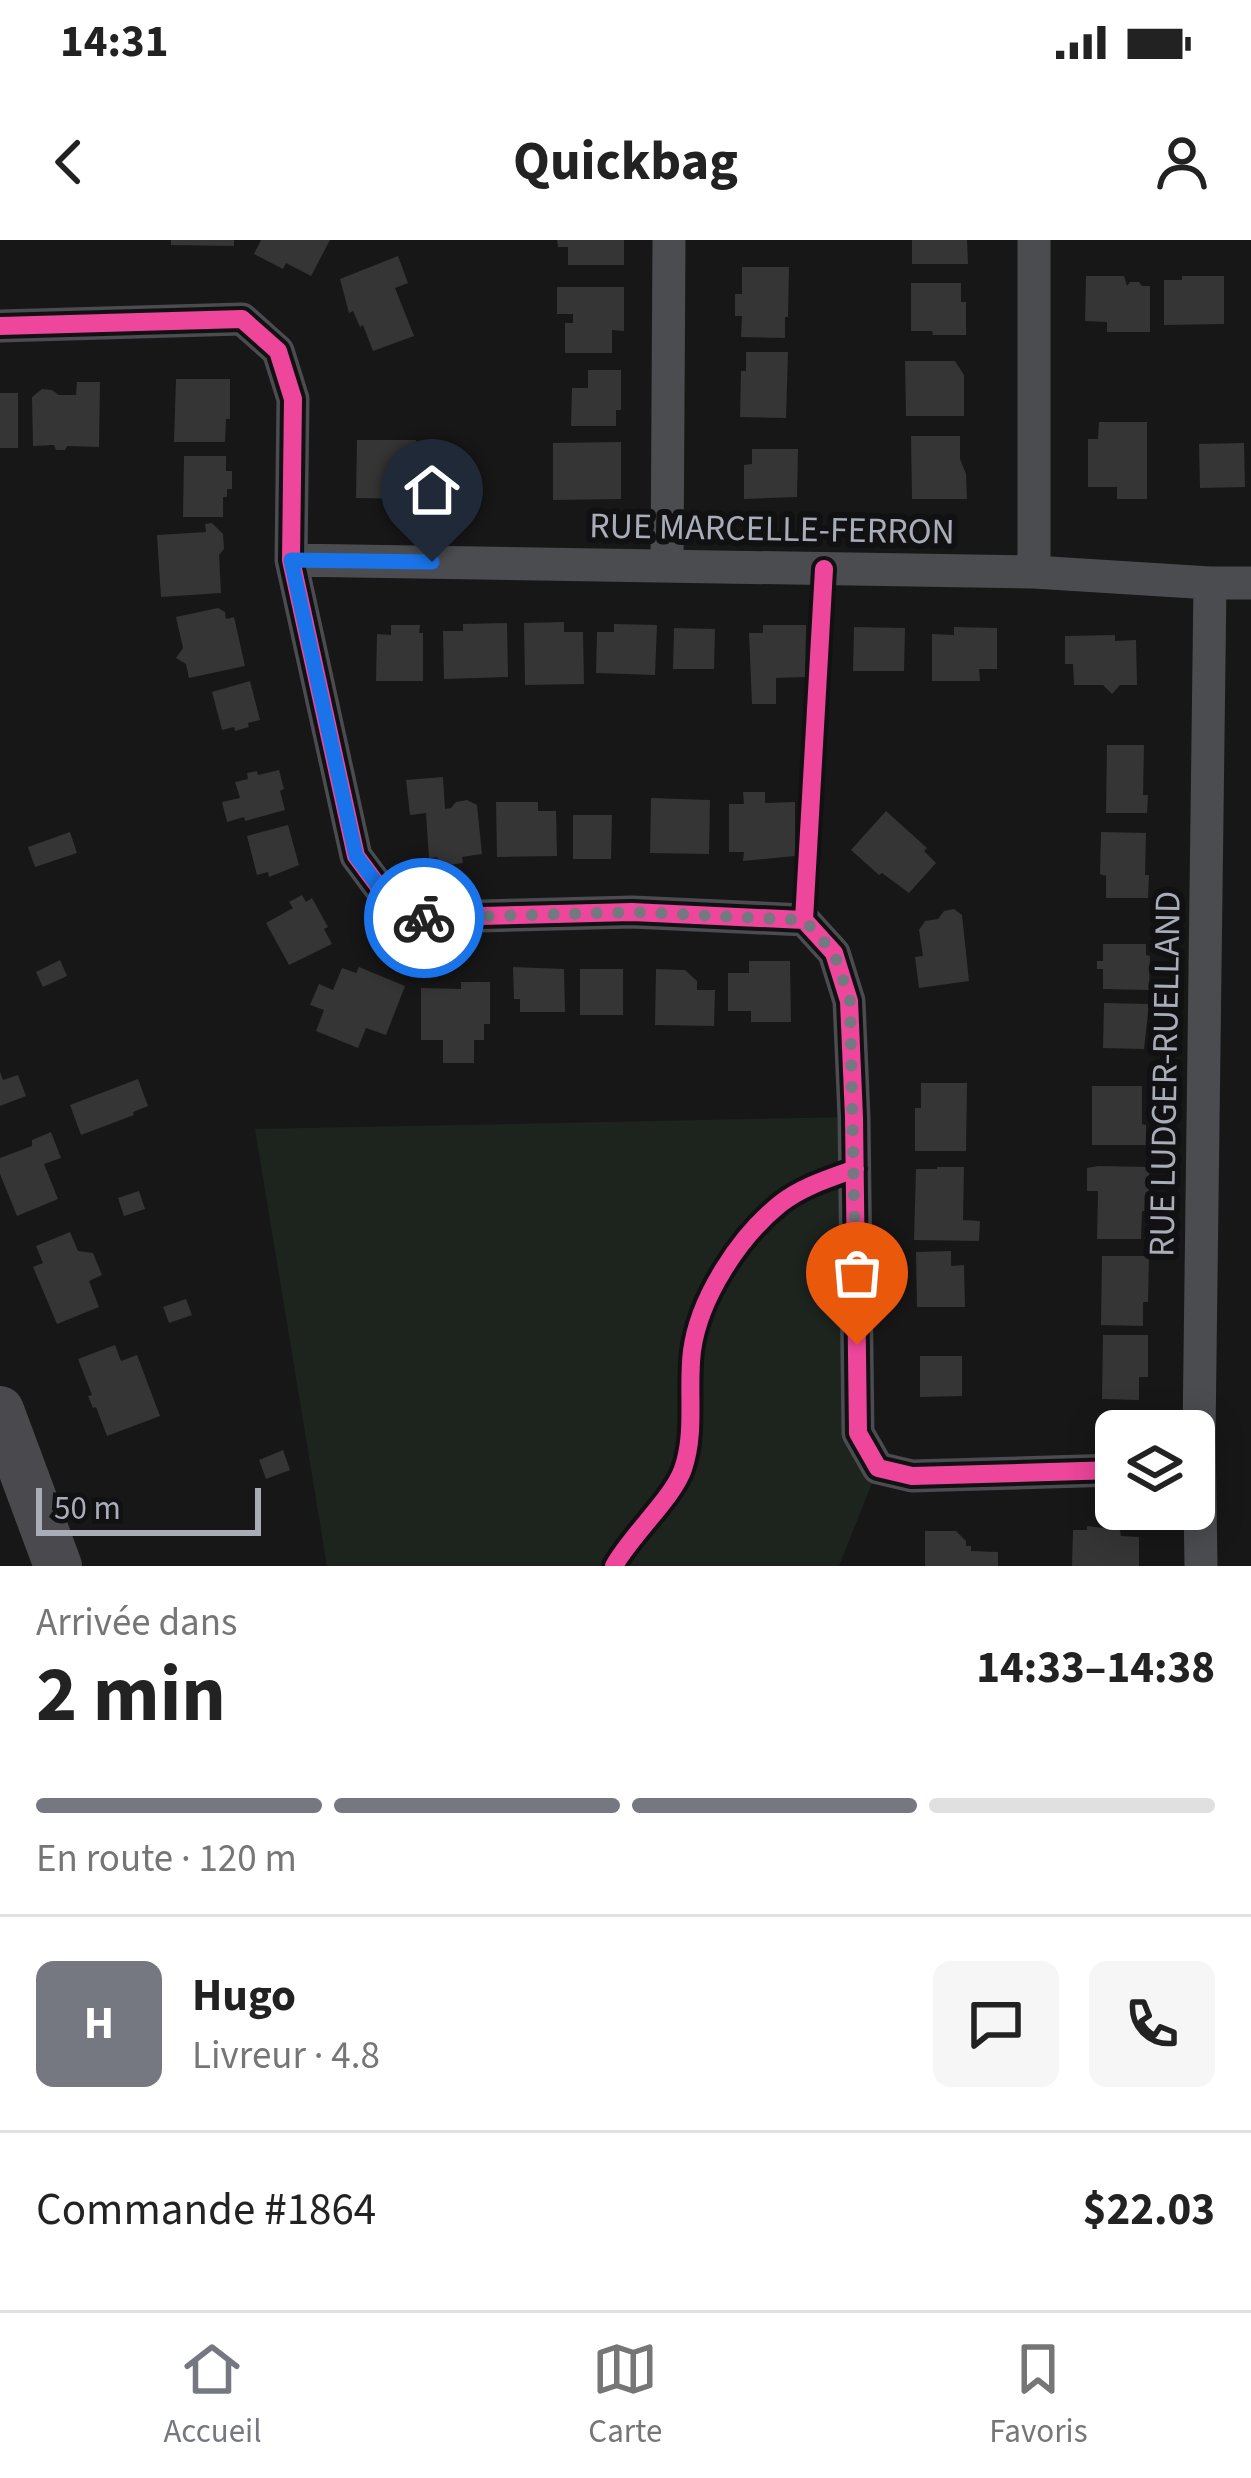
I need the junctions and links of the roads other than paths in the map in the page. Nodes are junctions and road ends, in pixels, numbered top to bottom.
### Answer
1 (669, 240) edge
2 (1034, 240) edge
3 (0, 326) edge
4 (291, 560) junction
5 (667, 566) junction
6 (1034, 572) junction
7 (1210, 583) junction
8 (1251, 583) edge
9 (0, 1410) edge
10 (1198, 1410) edge
11 (1095, 1471) edge
12 (1200, 1530) edge
13 (58, 1566) edge
14 (1201, 1566) edge

1 - 5 street
2 - 6 street
3 - 4 street
4 - 5 street, RUE MARCELLE-FERRON
4 - 11 street
5 - 6 street, RUE MARCELLE-FERRON
6 - 7 street, RUE MARCELLE-FERRON
7 - 8 street, RUE MARCELLE-FERRON
7 - 10 street, RUE LUDGER-RUELLAND
9 - 13 street
12 - 14 street, RUE LUDGER-RUELLAND

